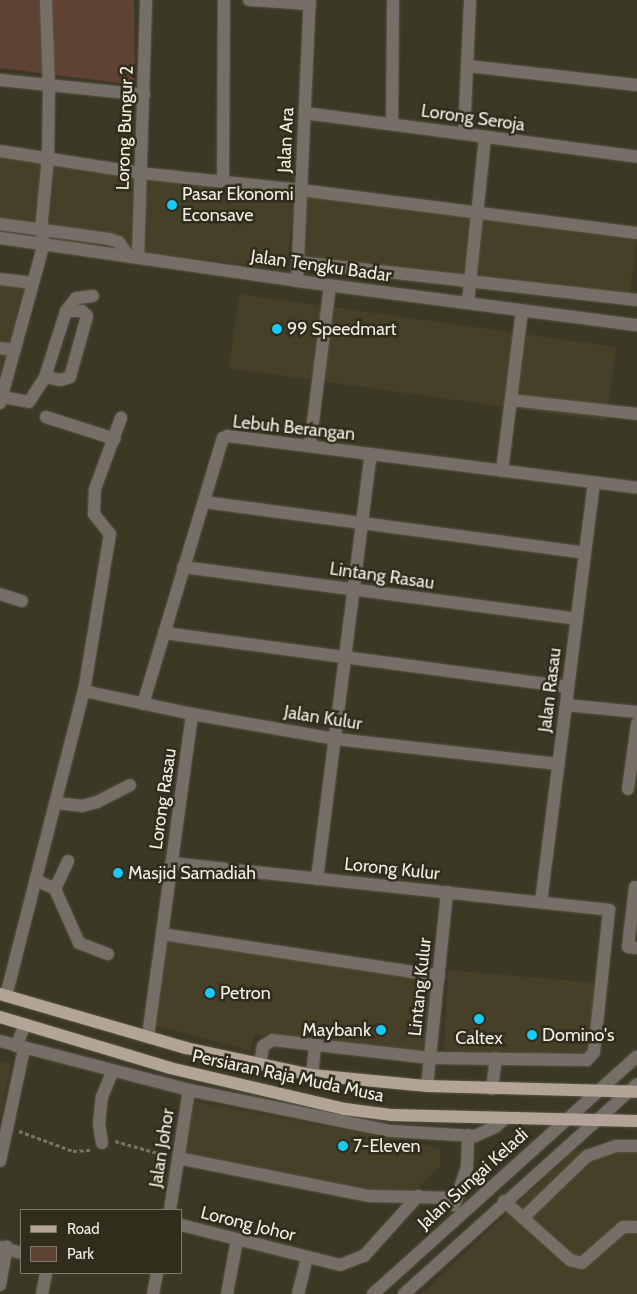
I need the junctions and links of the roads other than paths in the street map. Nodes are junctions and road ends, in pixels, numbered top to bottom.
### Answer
1 (46, 0) edge
2 (146, 0) edge
3 (224, 0) edge
4 (249, 0) edge
5 (394, 0) edge
6 (470, 0) edge
7 (310, 2) edge
8 (467, 66) junction
9 (0, 80) edge
10 (637, 85) edge
11 (49, 88) junction
12 (144, 95) junction
13 (305, 113) junction
14 (392, 124) junction
15 (464, 134) junction
16 (485, 137) junction
17 (0, 151) edge
18 (48, 157) junction
19 (637, 157) edge
20 (141, 173) junction
21 (222, 181) junction
22 (301, 190) junction
23 (477, 212) junction
24 (0, 224) edge
25 (41, 230) junction
26 (637, 233) edge
27 (0, 238) edge
28 (44, 243) junction
29 (133, 257) junction
30 (298, 262) junction
31 (0, 279) edge
32 (297, 281) junction
33 (470, 282) junction
34 (33, 283) junction
35 (330, 286) junction
36 (93, 296) dead end
37 (637, 300) edge
38 (468, 302) junction
39 (66, 311) junction
40 (522, 311) junction
41 (637, 325) edge
42 (0, 348) edge
43 (15, 350) junction
44 (45, 377) junction
45 (1, 400) edge
46 (511, 400) junction
47 (637, 414) edge
48 (46, 417) dead end
49 (121, 418) dead end
50 (115, 439) junction
51 (310, 446) junction
52 (371, 454) junction
53 (502, 471) junction
54 (594, 482) junction
55 (637, 488) edge
56 (204, 502) junction
57 (362, 523) junction
58 (585, 553) junction
59 (184, 567) junction
60 (354, 590) junction
61 (0, 594) edge
62 (22, 600) dead end
63 (577, 619) junction
64 (164, 633) junction
65 (345, 657) junction
66 (568, 687) junction
67 (84, 691) junction
68 (143, 704) junction
69 (566, 705) junction
70 (637, 712) edge
71 (192, 714) junction
72 (637, 724) edge
73 (335, 739) junction
74 (559, 764) junction
75 (130, 786) dead end
76 (628, 789) dead end
77 (55, 802) junction
78 (68, 861) dead end
79 (172, 863) junction
80 (317, 878) junction
81 (36, 880) junction
82 (635, 887) dead end
83 (56, 888) junction
84 (447, 892) junction
85 (541, 902) junction
86 (162, 934) junction
87 (637, 948) edge
88 (108, 954) dead end
89 (439, 976) junction
90 (3, 995) edge
91 (0, 1017) edge
92 (25, 1025) junction
93 (148, 1036) junction
94 (0, 1041) edge
95 (315, 1045) junction
96 (20, 1047) junction
97 (637, 1056) edge
98 (430, 1058) junction
99 (496, 1058) junction
100 (260, 1065) junction
101 (112, 1072) junction
102 (312, 1075) junction
103 (427, 1086) junction
104 (492, 1089) junction
105 (634, 1089) edge
106 (189, 1090) junction
107 (597, 1091) junction
108 (506, 1118) junction
109 (565, 1119) junction
110 (597, 1120) junction
111 (637, 1120) edge
112 (3, 1131) edge
113 (468, 1135) junction
114 (102, 1143) dead end
115 (637, 1146) edge
116 (178, 1158) junction
117 (0, 1161) edge
118 (418, 1196) junction
119 (457, 1198) junction
120 (504, 1201) junction
121 (170, 1209) edge
122 (523, 1218) junction
123 (182, 1226) edge
124 (446, 1226) junction
125 (637, 1227) edge
126 (237, 1240) junction
127 (3, 1247) edge
128 (20, 1253) edge
129 (307, 1257) junction
130 (46, 1274) edge
131 (158, 1274) edge
132 (0, 1285) edge
133 (42, 1294) edge
134 (153, 1294) edge
135 (227, 1294) edge
136 (298, 1294) edge
137 (373, 1294) edge
138 (404, 1294) edge

1 - 11 street
2 - 12 street, Lorong Bungur 2
3 - 21 street
4 - 7 street
5 - 14 street
6 - 8 street
7 - 13 street, Jalan Ara
8 - 10 street
8 - 15 street
9 - 11 street
11 - 12 street
11 - 18 street
12 - 20 street, Lorong Bungur 2
13 - 14 street, Lorong Seroja
13 - 22 street, Jalan Ara
14 - 15 street, Lorong Seroja
15 - 16 street, Lorong Seroja
16 - 19 street, Lorong Seroja
16 - 23 street
17 - 18 street
18 - 20 street
18 - 25 street
20 - 21 street
20 - 29 street, Lorong Bungur 2
21 - 22 street
22 - 23 street
22 - 30 street, Jalan Ara
23 - 26 street
23 - 33 street
24 - 25 street
25 - 28 street
25 - 29 street
27 - 28 street, Jalan Tengku Badar
28 - 29 street, Jalan Tengku Badar
28 - 34 street
29 - 32 street, Jalan Tengku Badar
30 - 32 street, Jalan Ara
30 - 33 street
31 - 34 street
32 - 35 street, Jalan Tengku Badar
33 - 37 street
33 - 38 street
34 - 43 street
35 - 38 street, Jalan Tengku Badar
35 - 51 street
36 - 39 street
38 - 40 street, Jalan Tengku Badar
39 - 44 street
39 - 44 street
40 - 41 street, Jalan Tengku Badar
40 - 46 street
42 - 43 street
43 - 45 street
44 - 45 street
46 - 47 street
46 - 53 street
48 - 50 street
49 - 50 street
50 - 67 street
51 - 52 street, Lebuh Berangan
51 - 56 street, Lebuh Berangan
52 - 53 street, Lebuh Berangan
52 - 57 street
53 - 54 street, Lebuh Berangan
54 - 55 street, Lebuh Berangan
54 - 58 street, Jalan Rasau
56 - 57 street
56 - 59 street, Lebuh Berangan
57 - 58 street
57 - 60 street
58 - 63 street, Jalan Rasau
59 - 60 street, Lintang Rasau
59 - 64 street, Lebuh Berangan
60 - 63 street, Lintang Rasau
60 - 65 street
61 - 62 street
63 - 66 street, Jalan Rasau
64 - 65 street
64 - 68 street, Lebuh Berangan
65 - 66 street
65 - 73 street
66 - 69 street, Jalan Rasau
67 - 68 street, Jalan Kulur
67 - 77 street
68 - 71 street, Jalan Kulur
69 - 70 street
69 - 74 street, Jalan Rasau
71 - 73 street, Jalan Kulur
71 - 79 street, Lorong Rasau
72 - 76 street
73 - 74 street, Jalan Kulur
73 - 80 street
74 - 85 street, Jalan Rasau
75 - 77 street
77 - 81 street
78 - 83 street
79 - 80 street, Lorong Kulur
79 - 86 street, Lorong Rasau
80 - 84 street, Lorong Kulur
81 - 83 street
81 - 90 street
82 - 87 street
83 - 88 street
84 - 85 street, Lorong Kulur
84 - 89 street, Lintang Kulur
85 - 99 street, Lorong Kulur
86 - 89 street
86 - 93 street, Lorong Rasau
89 - 98 street, Lintang Kulur
90 - 93 main road, Persiaran Raja Muda Musa
91 - 92 main road, Persiaran Raja Muda Musa
92 - 96 street
92 - 108 main road, Persiaran Raja Muda Musa
93 - 100 main road, Persiaran Raja Muda Musa
94 - 96 street
95 - 98 street
95 - 100 street
95 - 102 street
96 - 101 street
96 - 112 street
97 - 107 street, Jalan Sungai Keladi
98 - 99 street
98 - 103 street, Lintang Kulur
99 - 104 street
100 - 102 main road, Persiaran Raja Muda Musa
101 - 106 street
101 - 114 street
102 - 103 main road, Persiaran Raja Muda Musa
103 - 104 main road, Persiaran Raja Muda Musa
104 - 107 main road, Persiaran Raja Muda Musa
105 - 107 main road, Persiaran Raja Muda Musa
105 - 110 street
106 - 113 street
106 - 116 street, Jalan Johor
107 - 109 street, Jalan Sungai Keladi
108 - 109 main road, Persiaran Raja Muda Musa
108 - 113 street
109 - 110 main road, Persiaran Raja Muda Musa
109 - 124 street, Jalan Sungai Keladi
110 - 111 main road, Persiaran Raja Muda Musa
110 - 120 street
112 - 117 street
113 - 119 street
115 - 122 street
116 - 118 street
116 - 121 street, Jalan Johor
118 - 119 street
118 - 129 street, Lorong Johor
119 - 124 street
120 - 122 street
120 - 138 street
122 - 125 street
123 - 126 street, Lorong Johor
124 - 137 street, Jalan Sungai Keladi
126 - 129 street, Lorong Johor
126 - 135 street
127 - 128 street
127 - 132 street
129 - 136 street, Lorong Johor
130 - 133 street
131 - 134 street

